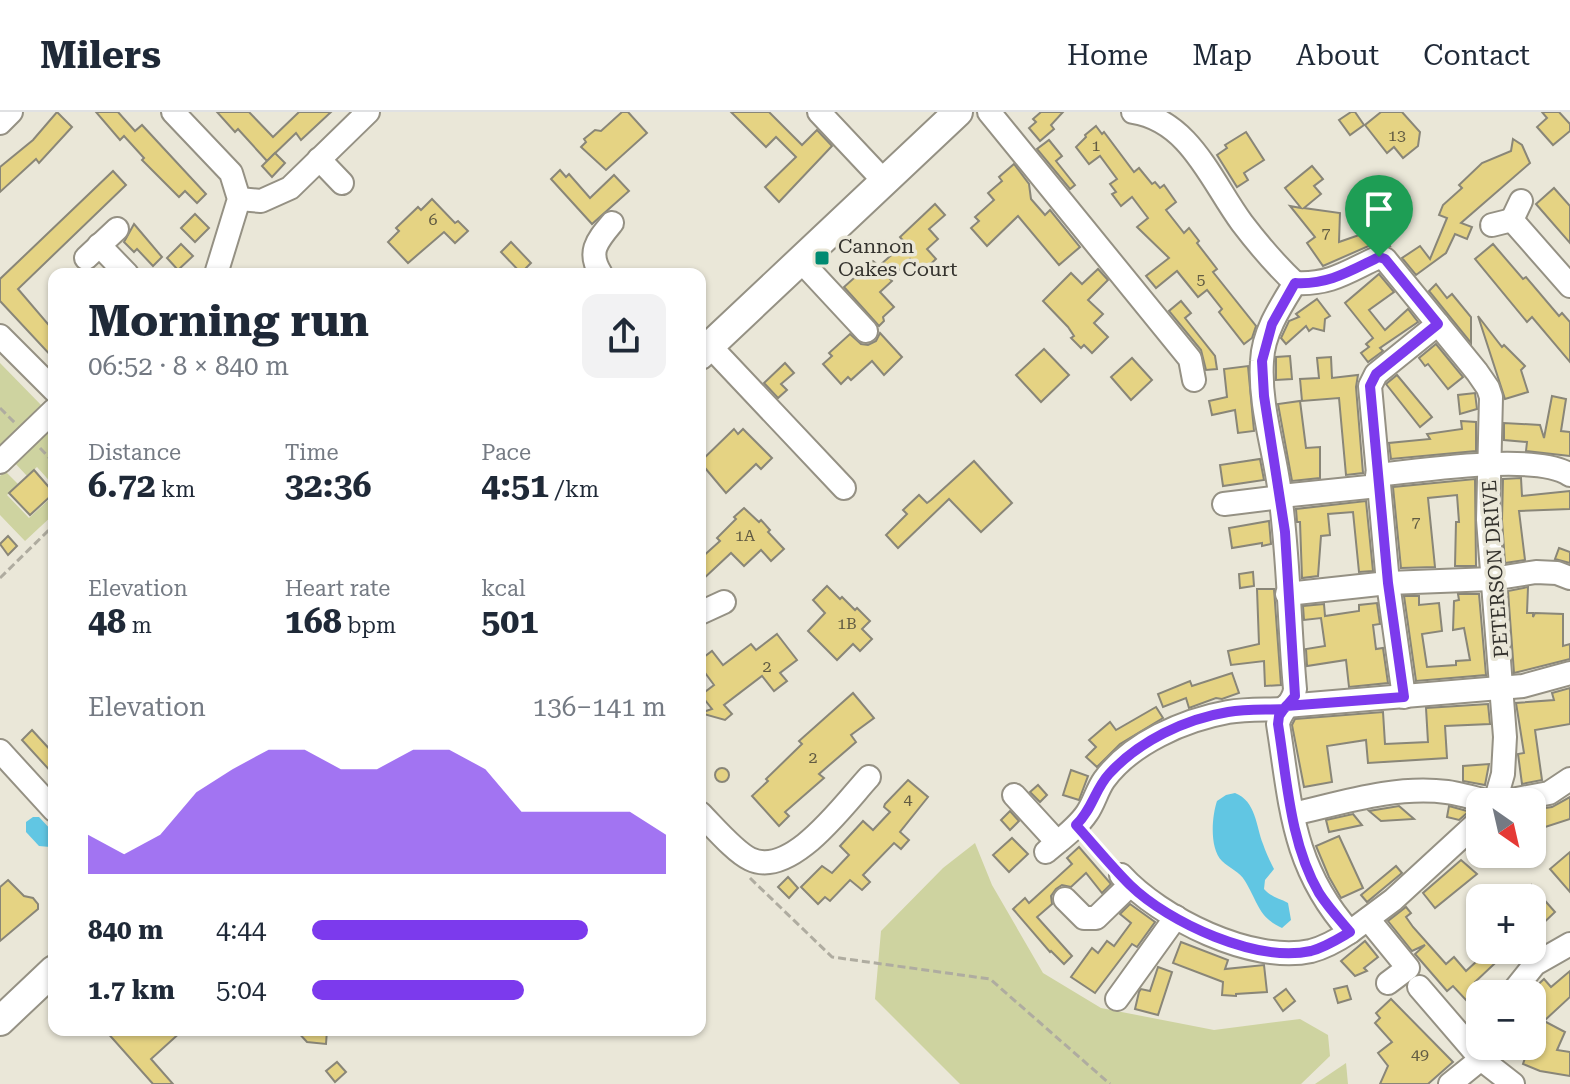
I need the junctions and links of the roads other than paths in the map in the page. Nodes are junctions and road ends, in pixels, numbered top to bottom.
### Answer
1 (11, 112) edge
2 (173, 112) edge
3 (368, 112) edge
4 (819, 112) edge
5 (958, 112) edge
6 (989, 112) edge
7 (1133, 112) edge
8 (0, 123) edge
9 (319, 159) junction
10 (883, 180) junction
11 (342, 183) dead end
12 (239, 199) junction
13 (1509, 215) dead end
14 (612, 223) dead end
15 (117, 229) dead end
16 (800, 260) junction
17 (118, 268) edge
18 (218, 268) edge
19 (598, 268) edge
20 (1295, 283) junction
21 (1570, 286) edge
22 (1438, 324) junction
23 (866, 331) dead end
24 (0, 336) edge
25 (706, 350) edge
26 (706, 352) edge
27 (1194, 380) dead end
28 (48, 384) edge
29 (48, 416) edge
30 (0, 462) edge
31 (1489, 465) junction
32 (1570, 475) edge
33 (1377, 480) junction
34 (844, 488) dead end
35 (1281, 496) junction
36 (1224, 504) dead end
37 (1570, 578) edge
38 (1492, 579) junction
39 (1388, 583) junction
40 (1287, 594) junction
41 (724, 602) dead end
42 (706, 610) edge
43 (1570, 673) edge
44 (1501, 689) junction
45 (1404, 697) junction
46 (1285, 708) junction
47 (0, 751) edge
48 (869, 777) dead end
49 (1570, 779) edge
50 (1496, 788) edge
51 (1546, 794) edge
52 (1014, 795) dead end
53 (1466, 796) edge
54 (48, 803) edge
55 (1293, 814) junction
56 (706, 819) edge
57 (1466, 834) edge
58 (1065, 899) dead end
59 (1176, 917) junction
60 (1359, 925) junction
61 (1570, 944) edge
62 (48, 976) edge
63 (1522, 980) edge
64 (1388, 983) dead end
65 (1419, 987) dead end
66 (1117, 999) dead end
67 (0, 1021) edge
68 (1466, 1032) edge
69 (1466, 1058) edge
70 (1492, 1060) edge
71 (1450, 1084) edge
72 (1513, 1084) edge

1 - 8 street
2 - 12 street
3 - 9 street
4 - 10 street
5 - 10 main road
6 - 27 street
7 - 20 street
9 - 11 street
9 - 12 street
10 - 16 main road
12 - 18 street
13 - 21 street
14 - 19 street
15 - 17 street
16 - 23 street
16 - 25 main road
20 - 22 street, PETERSON DRIVE
20 - 35 street
22 - 31 street, PETERSON DRIVE
22 - 33 street
24 - 28 street
26 - 34 street
29 - 30 street
31 - 32 street
31 - 33 street
31 - 38 street, PETERSON DRIVE
33 - 35 street
33 - 39 street
35 - 36 street
35 - 40 street
37 - 38 street
38 - 39 street
38 - 44 street, PETERSON DRIVE
39 - 40 street
39 - 45 street
40 - 46 street
41 - 42 street
43 - 44 street
44 - 45 street
44 - 50 street, PETERSON DRIVE
45 - 46 street
46 - 52 street
46 - 55 street
47 - 54 street
48 - 56 street
49 - 51 street
53 - 55 street
55 - 60 street
57 - 60 street
58 - 59 street
59 - 60 street
59 - 66 street
60 - 64 street
61 - 63 street
62 - 67 main road
65 - 68 street
69 - 71 street
70 - 72 street

